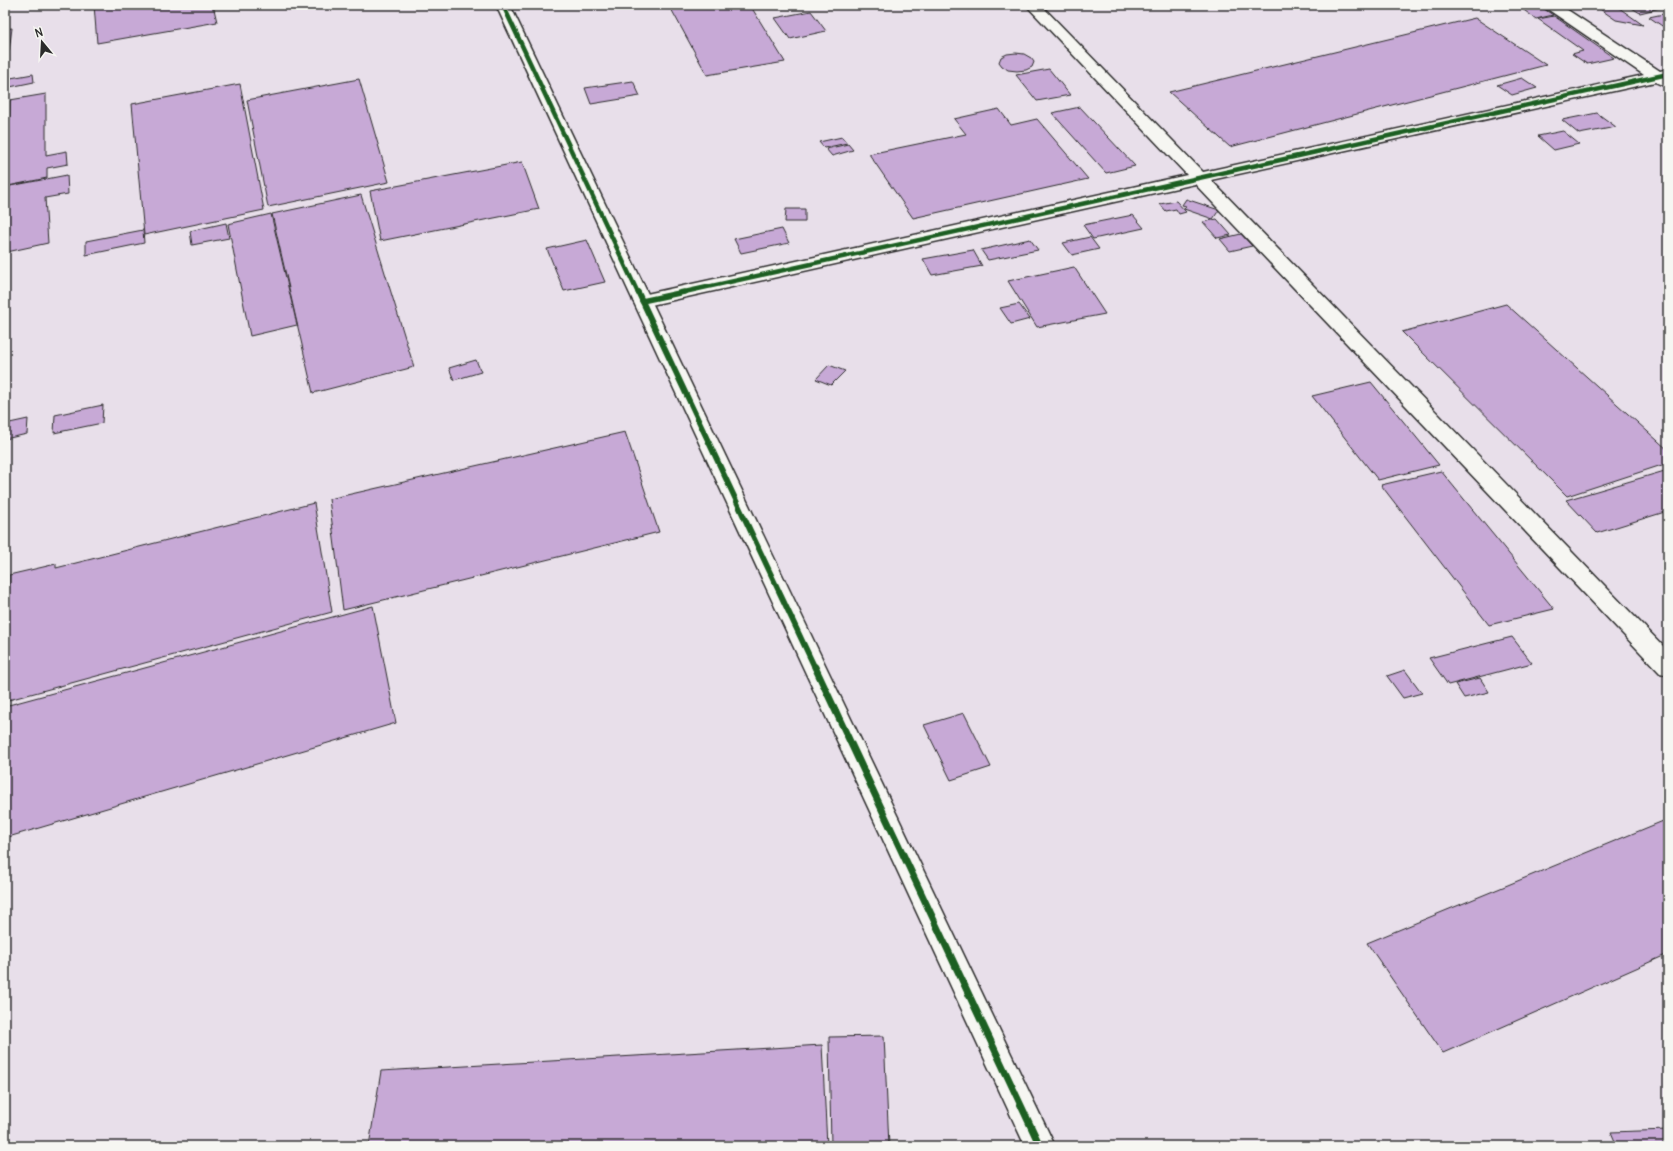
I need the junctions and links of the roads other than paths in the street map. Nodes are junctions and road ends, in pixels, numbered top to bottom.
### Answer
1 (503, 5) edge
2 (1033, 5) edge
3 (1551, 5) edge
4 (1665, 78) edge
5 (1199, 178) junction
6 (642, 300) junction
7 (1668, 666) edge
8 (1040, 1146) edge

1 - 6 street
2 - 5 street
3 - 4 street
4 - 5 street
5 - 6 street
5 - 7 street
6 - 8 street

